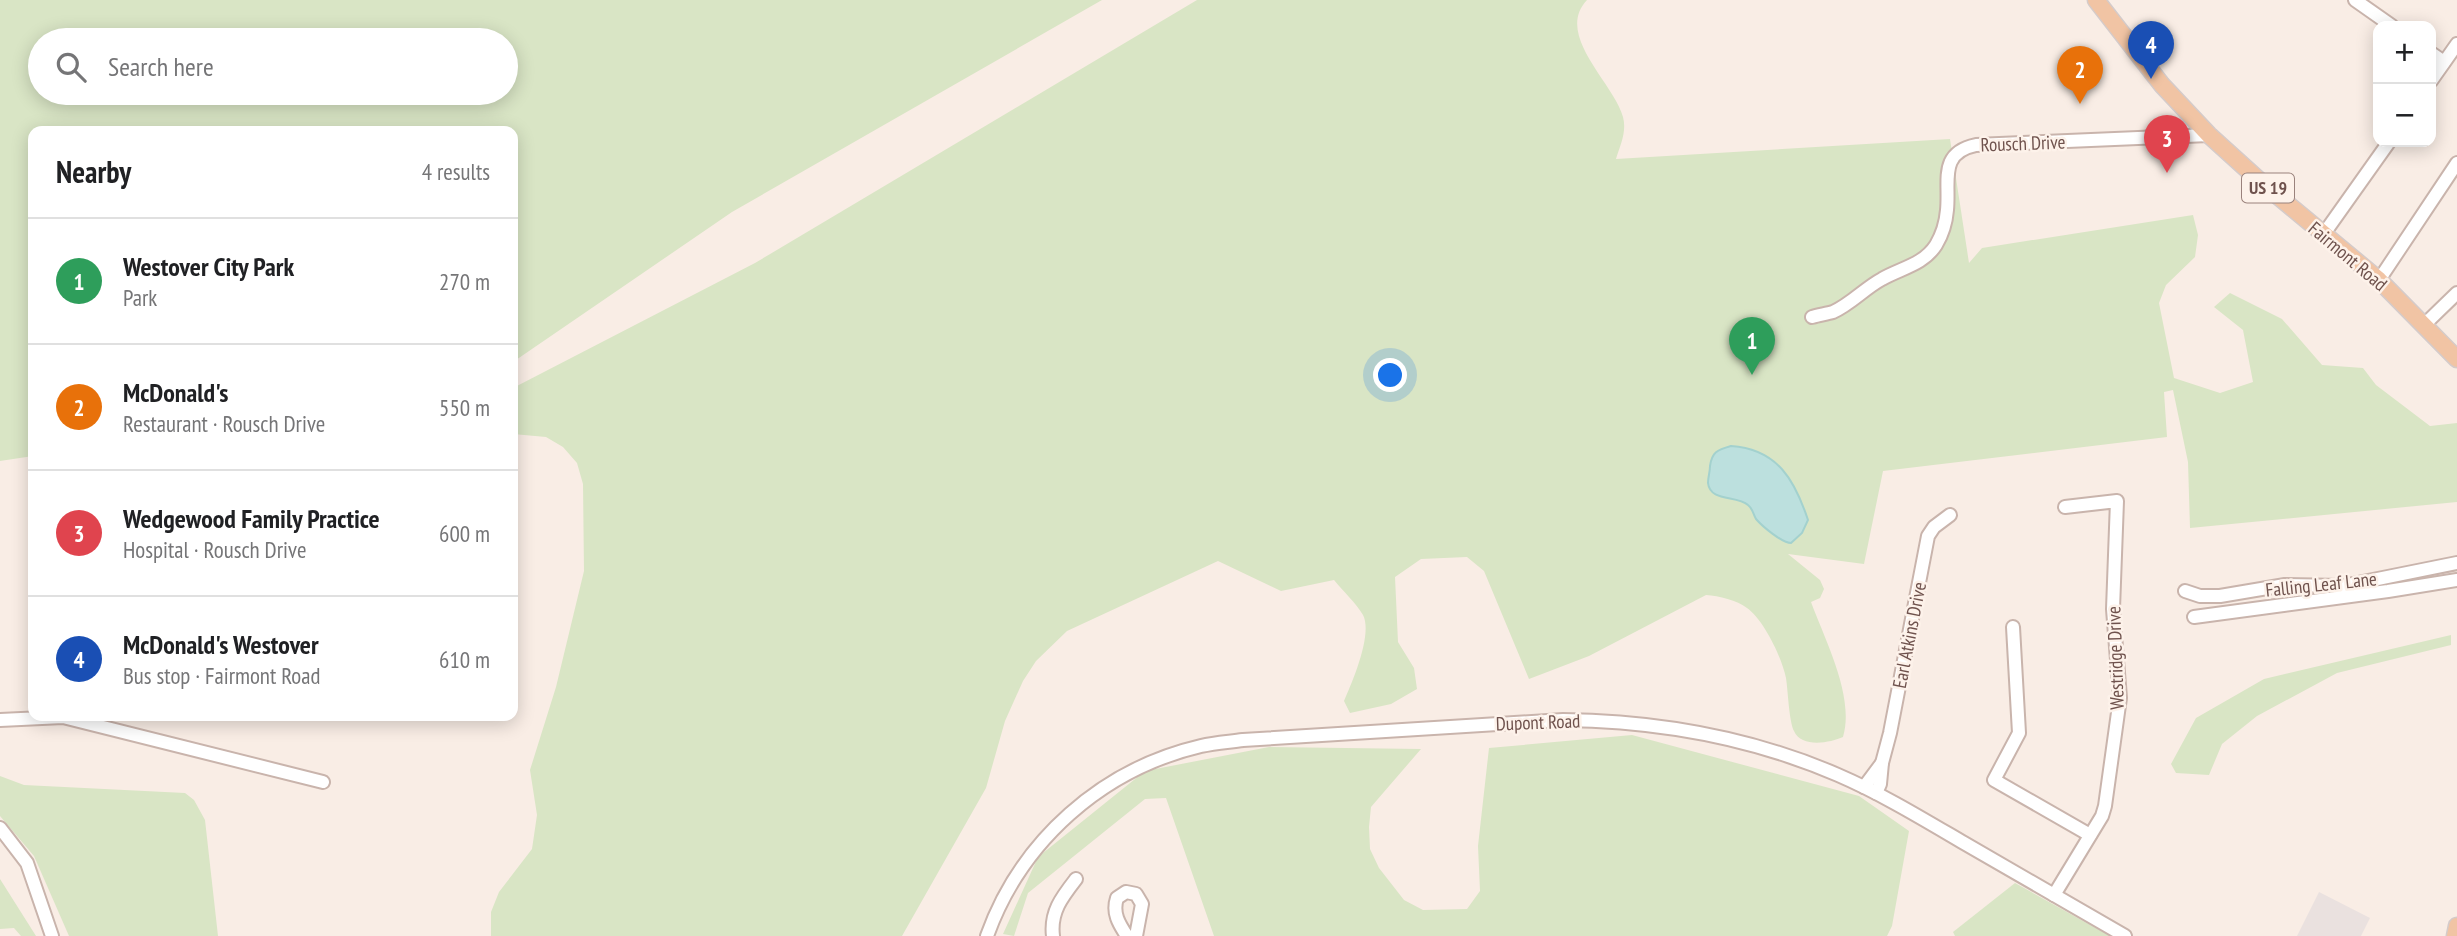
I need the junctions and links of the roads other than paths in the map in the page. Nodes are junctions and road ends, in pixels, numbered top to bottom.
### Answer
1 (2096, 0) edge
2 (2354, 0) edge
3 (2385, 21) edge
4 (2457, 44) edge
5 (2436, 56) edge
6 (2444, 62) junction
7 (2436, 74) edge
8 (2209, 135) junction
9 (2385, 147) edge
10 (2457, 163) edge
11 (2323, 235) junction
12 (2379, 280) junction
13 (2457, 293) edge
14 (1812, 317) dead end
15 (2424, 325) junction
16 (2457, 359) edge
17 (2065, 508) dead end
18 (1950, 515) dead end
19 (2457, 563) edge
20 (2457, 580) edge
21 (2185, 591) dead end
22 (2194, 617) dead end
23 (2013, 627) dead end
24 (28, 719) edge
25 (0, 720) edge
26 (79, 721) edge
27 (323, 782) dead end
28 (1870, 790) junction
29 (0, 828) edge
30 (2090, 835) junction
31 (1076, 879) dead end
32 (2054, 895) junction
33 (2457, 926) edge
34 (52, 936) edge
35 (987, 936) edge
36 (1053, 936) edge
37 (1127, 936) edge
38 (1136, 936) edge
39 (2125, 936) edge
40 (2455, 936) edge

1 - 8 main road, Fairmont Road / US 19
2 - 3 street
4 - 6 street
5 - 6 street
6 - 7 street
8 - 11 main road, Fairmont Road / US 19
8 - 14 street, Rousch Drive
9 - 11 street
10 - 12 street
11 - 12 main road, Fairmont Road / US 19
12 - 15 main road, Fairmont Road / US 19
13 - 15 street
15 - 16 main road, Fairmont Road / US 19
17 - 30 street, Westridge Drive
18 - 28 street, Earl Atkins Drive
19 - 21 street, Falling Leaf Lane
20 - 22 street
23 - 30 street
24 - 25 street
26 - 27 street
28 - 32 street, Dupont Road
28 - 35 street, Dupont Road
29 - 34 street
30 - 32 street, Westridge Drive
31 - 36 street
32 - 39 street, Dupont Road
33 - 40 main road
37 - 38 street

